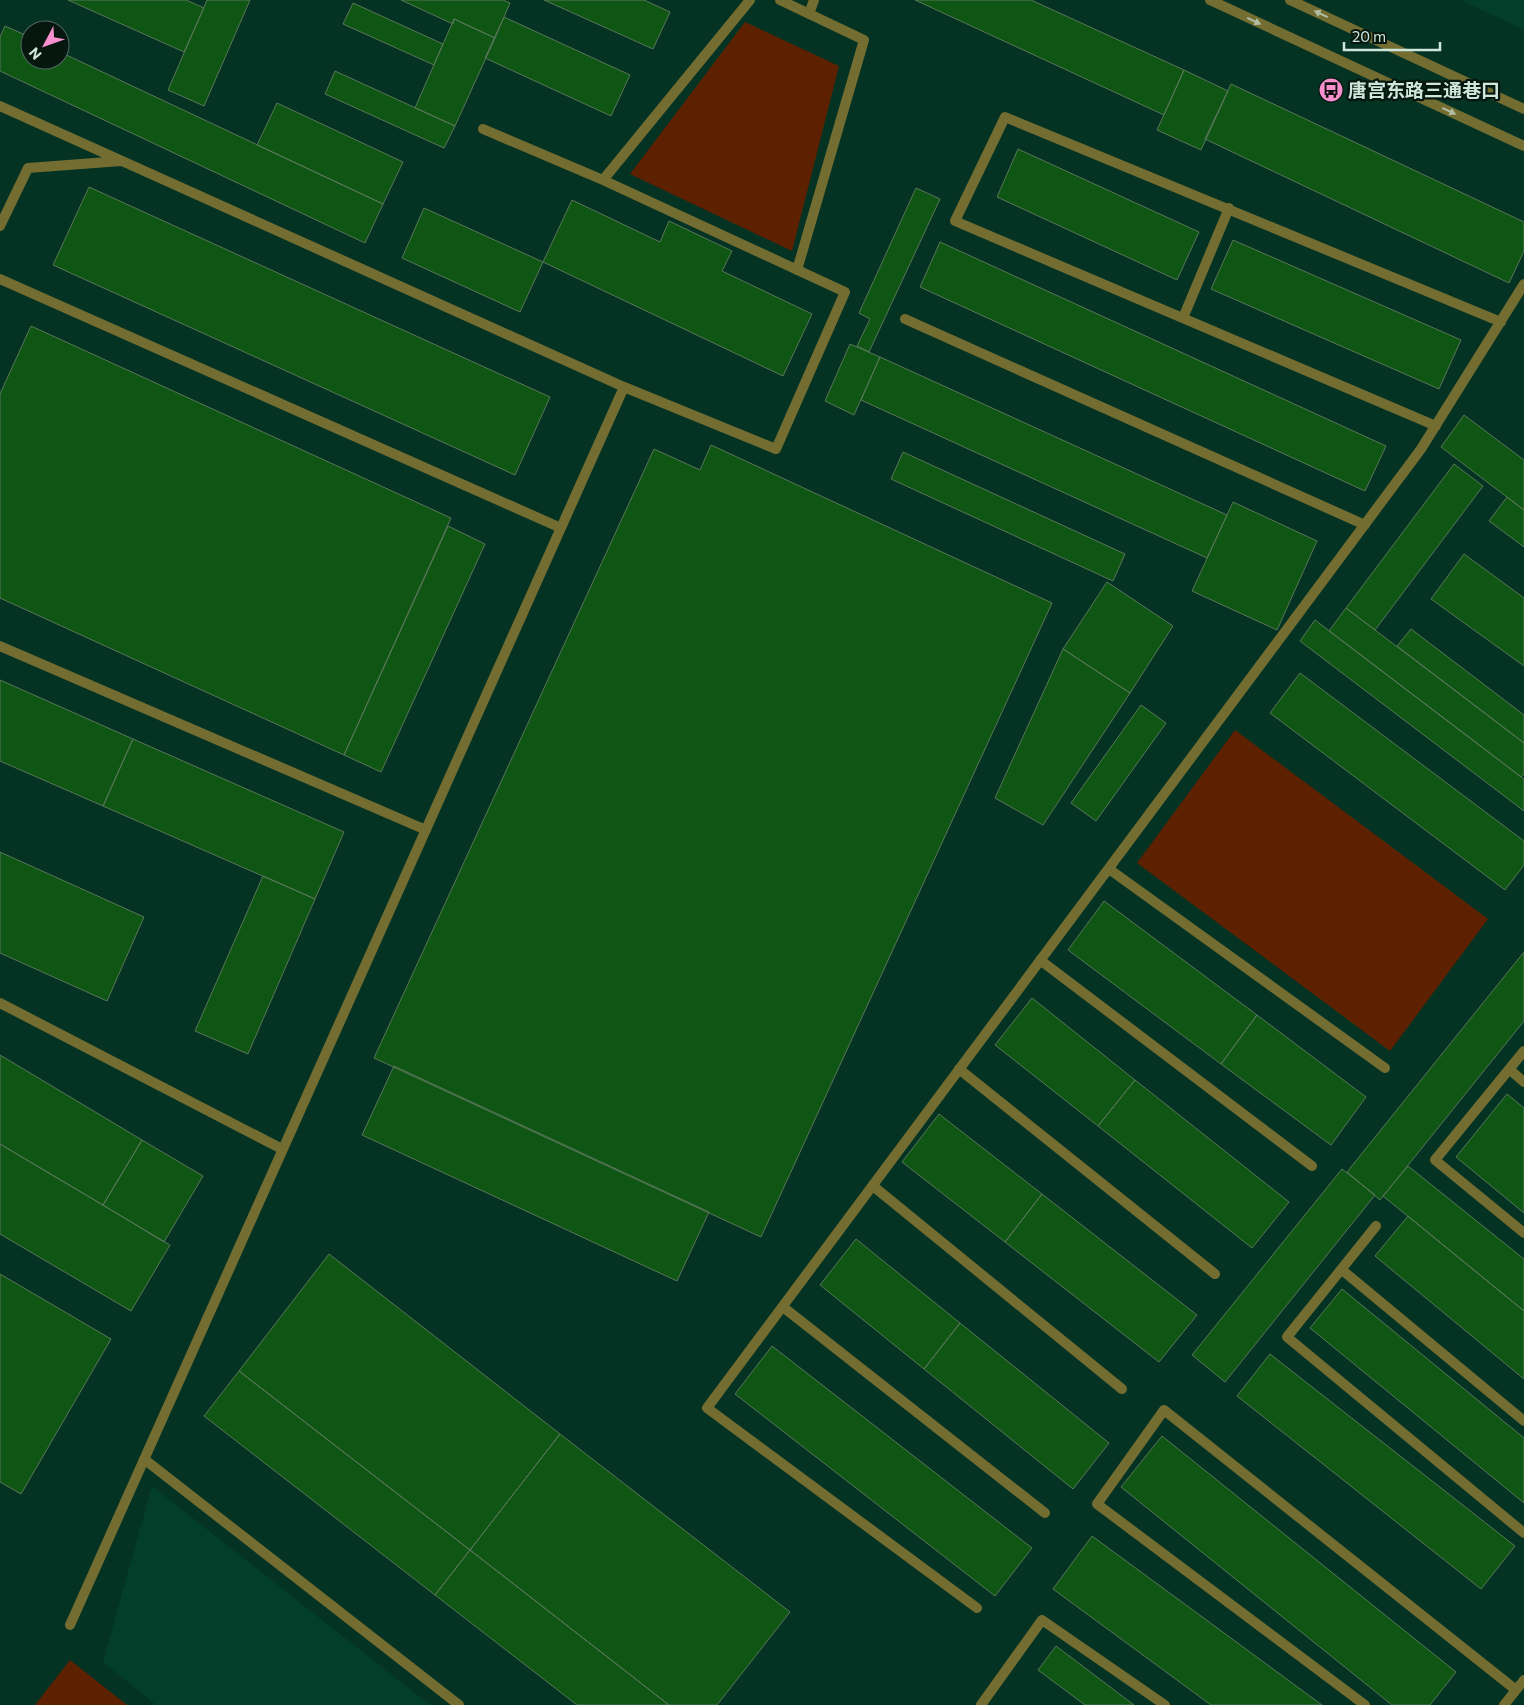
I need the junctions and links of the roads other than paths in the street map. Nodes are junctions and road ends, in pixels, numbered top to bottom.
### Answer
1 (750, 0) edge
2 (780, 0) edge
3 (814, 0) edge
4 (1210, 0) edge
5 (1290, 0) edge
6 (808, 14) junction
7 (0, 106) edge
8 (1524, 108) edge
9 (483, 129) dead end
10 (1524, 146) edge
11 (122, 161) junction
12 (603, 180) junction
13 (1229, 208) junction
14 (0, 226) edge
15 (797, 270) junction
16 (0, 279) edge
17 (1524, 284) edge
18 (1183, 318) junction
19 (905, 319) dead end
20 (1501, 322) junction
21 (624, 387) junction
22 (1436, 426) junction
23 (1364, 525) junction
24 (561, 528) junction
25 (0, 646) edge
26 (426, 830) junction
27 (1108, 869) junction
28 (1040, 960) junction
29 (0, 1003) edge
30 (1524, 1051) edge
31 (1385, 1068) dead end
32 (1509, 1069) junction
33 (960, 1070) junction
34 (1524, 1082) edge
35 (282, 1149) junction
36 (1312, 1166) dead end
37 (873, 1186) junction
38 (1376, 1226) dead end
39 (1524, 1233) edge
40 (1342, 1270) junction
41 (1215, 1274) dead end
42 (783, 1307) junction
43 (1122, 1389) dead end
44 (1524, 1421) edge
45 (144, 1459) junction
46 (1045, 1513) dead end
47 (1524, 1533) edge
48 (977, 1608) dead end
49 (70, 1625) dead end
50 (1524, 1680) edge
51 (1516, 1690) junction
52 (458, 1705) edge
53 (981, 1705) edge
54 (1165, 1705) edge
55 (1365, 1705) edge
56 (1504, 1705) edge

1 - 12 street
2 - 6 street
3 - 6 street
4 -> 10 street
8 -> 5 street
6 - 15 street
7 - 11 street
9 - 12 street
11 - 14 street
11 - 21 street
12 - 15 street
13 - 18 street
13 - 18 street
13 - 20 street
15 - 21 street
16 - 24 street
17 - 20 street
18 - 22 street
19 - 23 street
20 - 22 street
21 - 24 street
22 - 23 street
23 - 27 street
24 - 26 street
25 - 26 street
26 - 35 street
27 - 28 street
27 - 31 street
28 - 33 street
28 - 36 street
29 - 35 street
30 - 32 street
32 - 34 street
32 - 39 street
33 - 37 street
33 - 41 street
35 - 45 street
37 - 42 street
37 - 43 street
38 - 40 street
40 - 44 street
40 - 47 street
42 - 46 street
42 - 48 street
45 - 49 street
45 - 52 street
50 - 51 street
51 - 55 street
51 - 56 street
53 - 54 street

